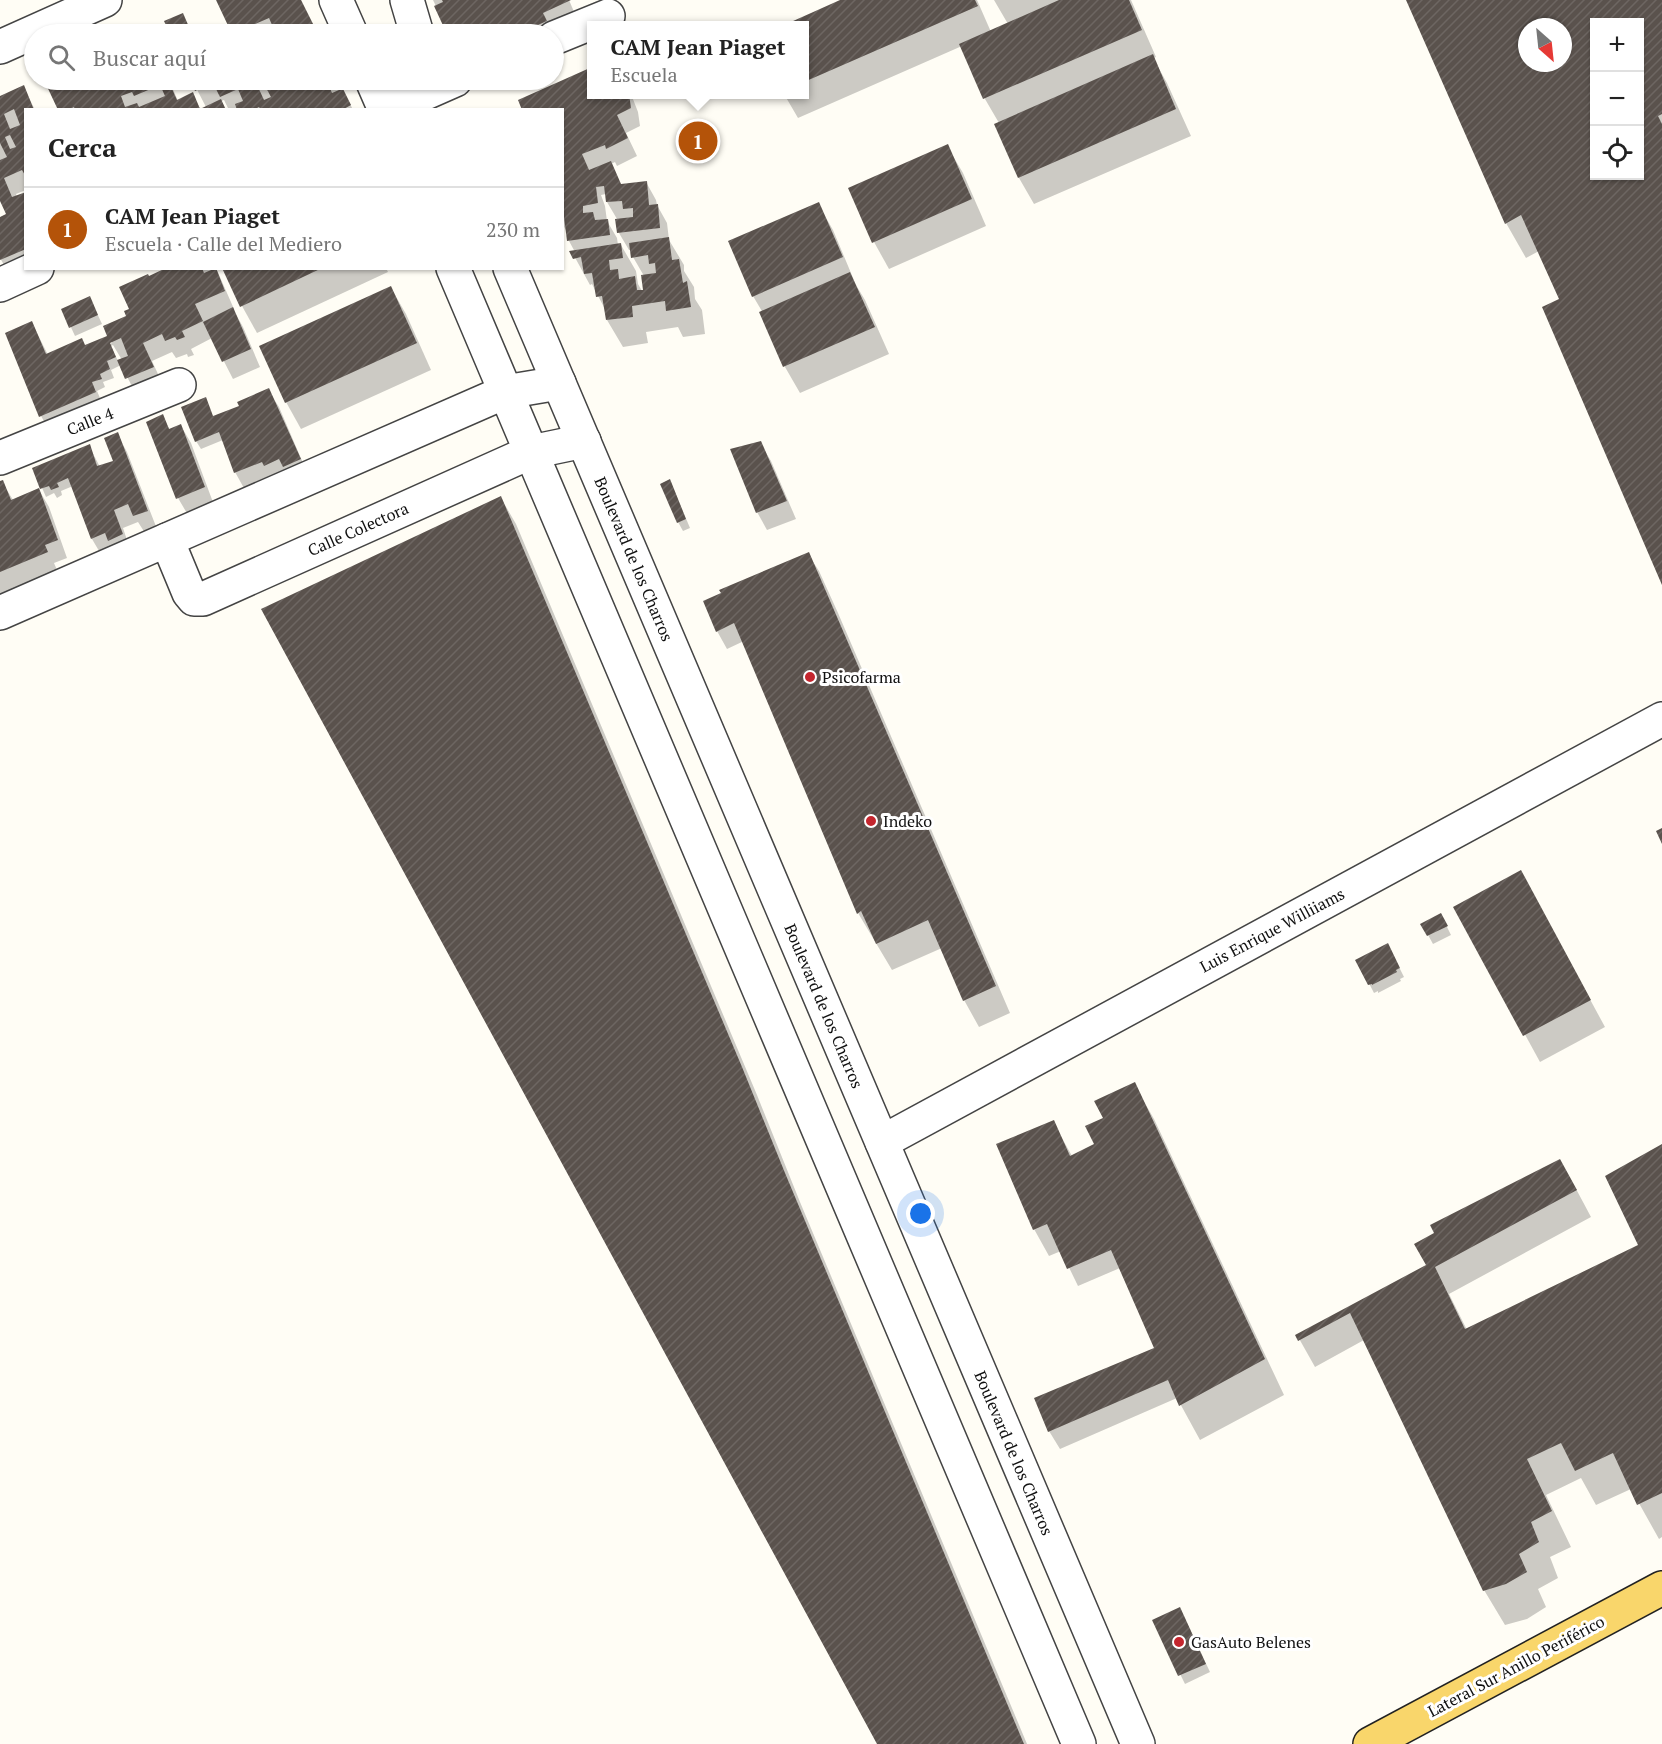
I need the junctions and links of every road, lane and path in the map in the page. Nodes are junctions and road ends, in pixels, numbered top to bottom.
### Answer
1 (105, 0) edge
2 (336, 0) edge
3 (407, 0) edge
4 (608, 16) dead end
5 (596, 21) edge
6 (51, 24) edge
7 (347, 24) edge
8 (414, 24) edge
9 (587, 25) edge
10 (564, 34) edge
11 (24, 36) edge
12 (0, 47) edge
13 (377, 90) edge
14 (438, 90) edge
15 (385, 108) edge
16 (391, 108) edge
17 (33, 270) edge
18 (454, 270) edge
19 (511, 270) edge
20 (0, 285) edge
21 (559, 383) junction
22 (180, 385) dead end
23 (505, 392) junction
24 (584, 441) junction
25 (531, 452) junction
26 (0, 458) edge
27 (167, 540) junction
28 (0, 613) edge
29 (1662, 719) edge
30 (882, 1142) junction
31 (1662, 1588) edge
32 (1079, 1744) edge
33 (1138, 1744) edge
34 (1370, 1744) edge

1 - 6 street
2 - 7 street
3 - 8 street
4 - 5 street
9 - 10 street
11 - 12 street
13 - 15 street
14 - 16 street
17 - 20 street
18 - 23 street
19 - 21 street, Boulevard de los Charros
21 - 23 street
21 - 24 street, Boulevard de los Charros
22 - 26 street, Calle 4
23 - 25 street
23 - 27 street
24 - 25 street, Calle Colectora
24 - 30 street, Boulevard de los Charros
25 - 27 street, Calle Colectora
25 - 32 street
27 - 28 street
29 - 30 street, Luis Enrique Williiams
30 - 33 street, Boulevard de los Charros
31 - 34 main road, Lateral Sur Anillo Periférico

